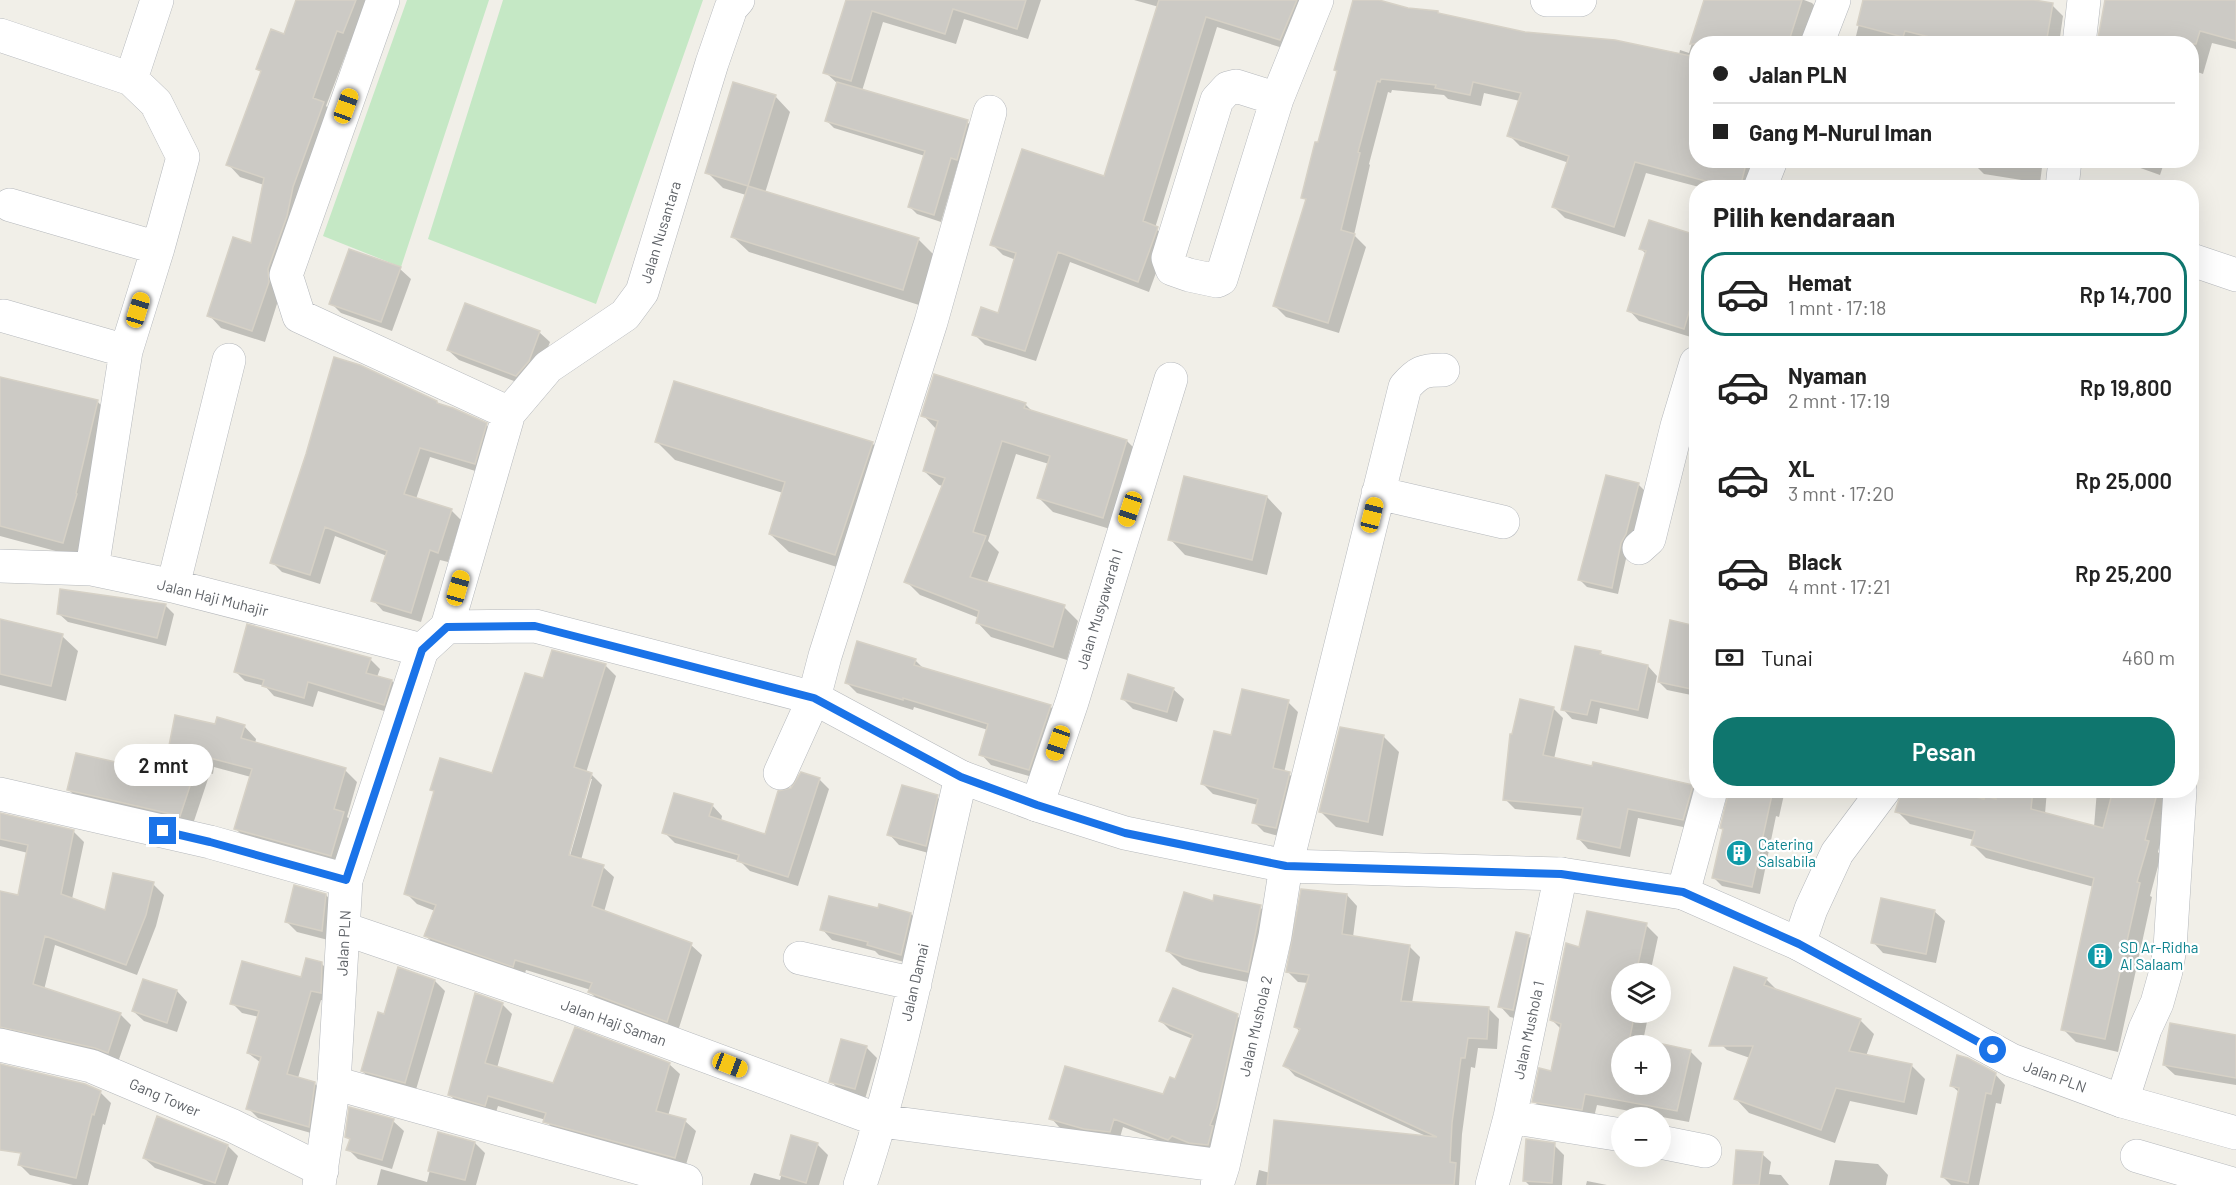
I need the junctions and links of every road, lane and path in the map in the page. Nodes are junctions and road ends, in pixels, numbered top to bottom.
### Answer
1 (157, 0) edge
2 (383, 0) edge
3 (738, 0) edge
4 (1317, 0) edge
5 (1546, 0) edge
6 (1580, 0) edge
7 (1834, 0) edge
8 (2084, 0) edge
9 (0, 35) edge
10 (1819, 36) edge
11 (2080, 36) edge
12 (130, 79) junction
13 (1277, 99) junction
14 (990, 112) dead end
15 (10, 206) dead end
16 (158, 248) junction
17 (2199, 262) edge
18 (2236, 275) edge
19 (4, 316) dead end
20 (126, 351) junction
21 (229, 360) dead end
22 (1443, 370) dead end
23 (1171, 379) dead end
24 (1689, 405) edge
25 (509, 413) junction
26 (1378, 493) junction
27 (1503, 522) dead end
28 (1639, 548) dead end
29 (0, 566) edge
30 (92, 569) junction
31 (173, 586) junction
32 (447, 627) junction
33 (422, 650) junction
34 (814, 698) junction
35 (780, 773) dead end
36 (961, 777) junction
37 (0, 794) edge
38 (1709, 798) edge
39 (1878, 798) edge
40 (2179, 798) edge
41 (1037, 805) junction
42 (1286, 866) junction
43 (1561, 874) junction
44 (346, 880) junction
45 (1683, 892) junction
46 (345, 929) junction
47 (1799, 944) junction
48 (800, 958) dead end
49 (915, 984) junction
50 (0, 1045) edge
51 (334, 1083) junction
52 (2122, 1101) junction
53 (1510, 1117) junction
54 (881, 1121) junction
55 (1611, 1133) edge
56 (2236, 1133) edge
57 (1671, 1144) edge
58 (1705, 1150) dead end
59 (2137, 1156) dead end
60 (1220, 1175) edge
61 (321, 1178) edge
62 (686, 1181) dead end
63 (860, 1185) edge
64 (1492, 1185) edge
65 (2236, 1185) edge

1 - 12 street
2 - 25 street
3 - 25 street, Jalan Nusantara
4 - 13 street
5 - 6 street
7 - 10 street
8 - 11 street
9 - 12 street
12 - 16 street
13 - 13 street
14 - 34 street
15 - 16 street
16 - 20 street
17 - 18 street
19 - 20 street
20 - 30 street
21 - 31 street
22 - 26 street, Jalan Mushola 2
23 - 41 street, Jalan Musyawarah I
24 - 28 street
25 - 32 street
26 - 27 street
26 - 42 street, Jalan Mushola 2
29 - 30 street, Jalan Haji Muhajir
30 - 31 street, Jalan Haji Muhajir
31 - 33 street, Jalan Haji Muhajir
32 - 33 street, Jalan PLN
32 - 34 street, Jalan PLN
33 - 44 street, Jalan PLN
34 - 35 street
34 - 36 street, Jalan PLN
36 - 41 street, Jalan PLN
36 - 49 street, Jalan Damai
37 - 44 street
38 - 45 street
39 - 47 street
40 - 52 street
41 - 42 street, Jalan PLN
42 - 43 street, Jalan PLN
42 - 60 street, Jalan Mushola 2
43 - 45 street, Jalan PLN
43 - 53 street, Jalan Mushola 1
44 - 46 street, Jalan PLN
45 - 47 street, Jalan PLN
46 - 51 street, Jalan PLN
46 - 54 street, Jalan Haji Saman
47 - 52 street, Jalan PLN
48 - 49 street
49 - 54 street, Jalan Damai
50 - 61 street, Gang Tower
51 - 61 street, Jalan PLN
51 - 62 street
52 - 56 street, Jalan PLN
53 - 55 street
53 - 64 street, Jalan Mushola 1
54 - 60 street, Jalan Haji Saman
54 - 63 street, Jalan Damai
57 - 58 street
59 - 65 street

